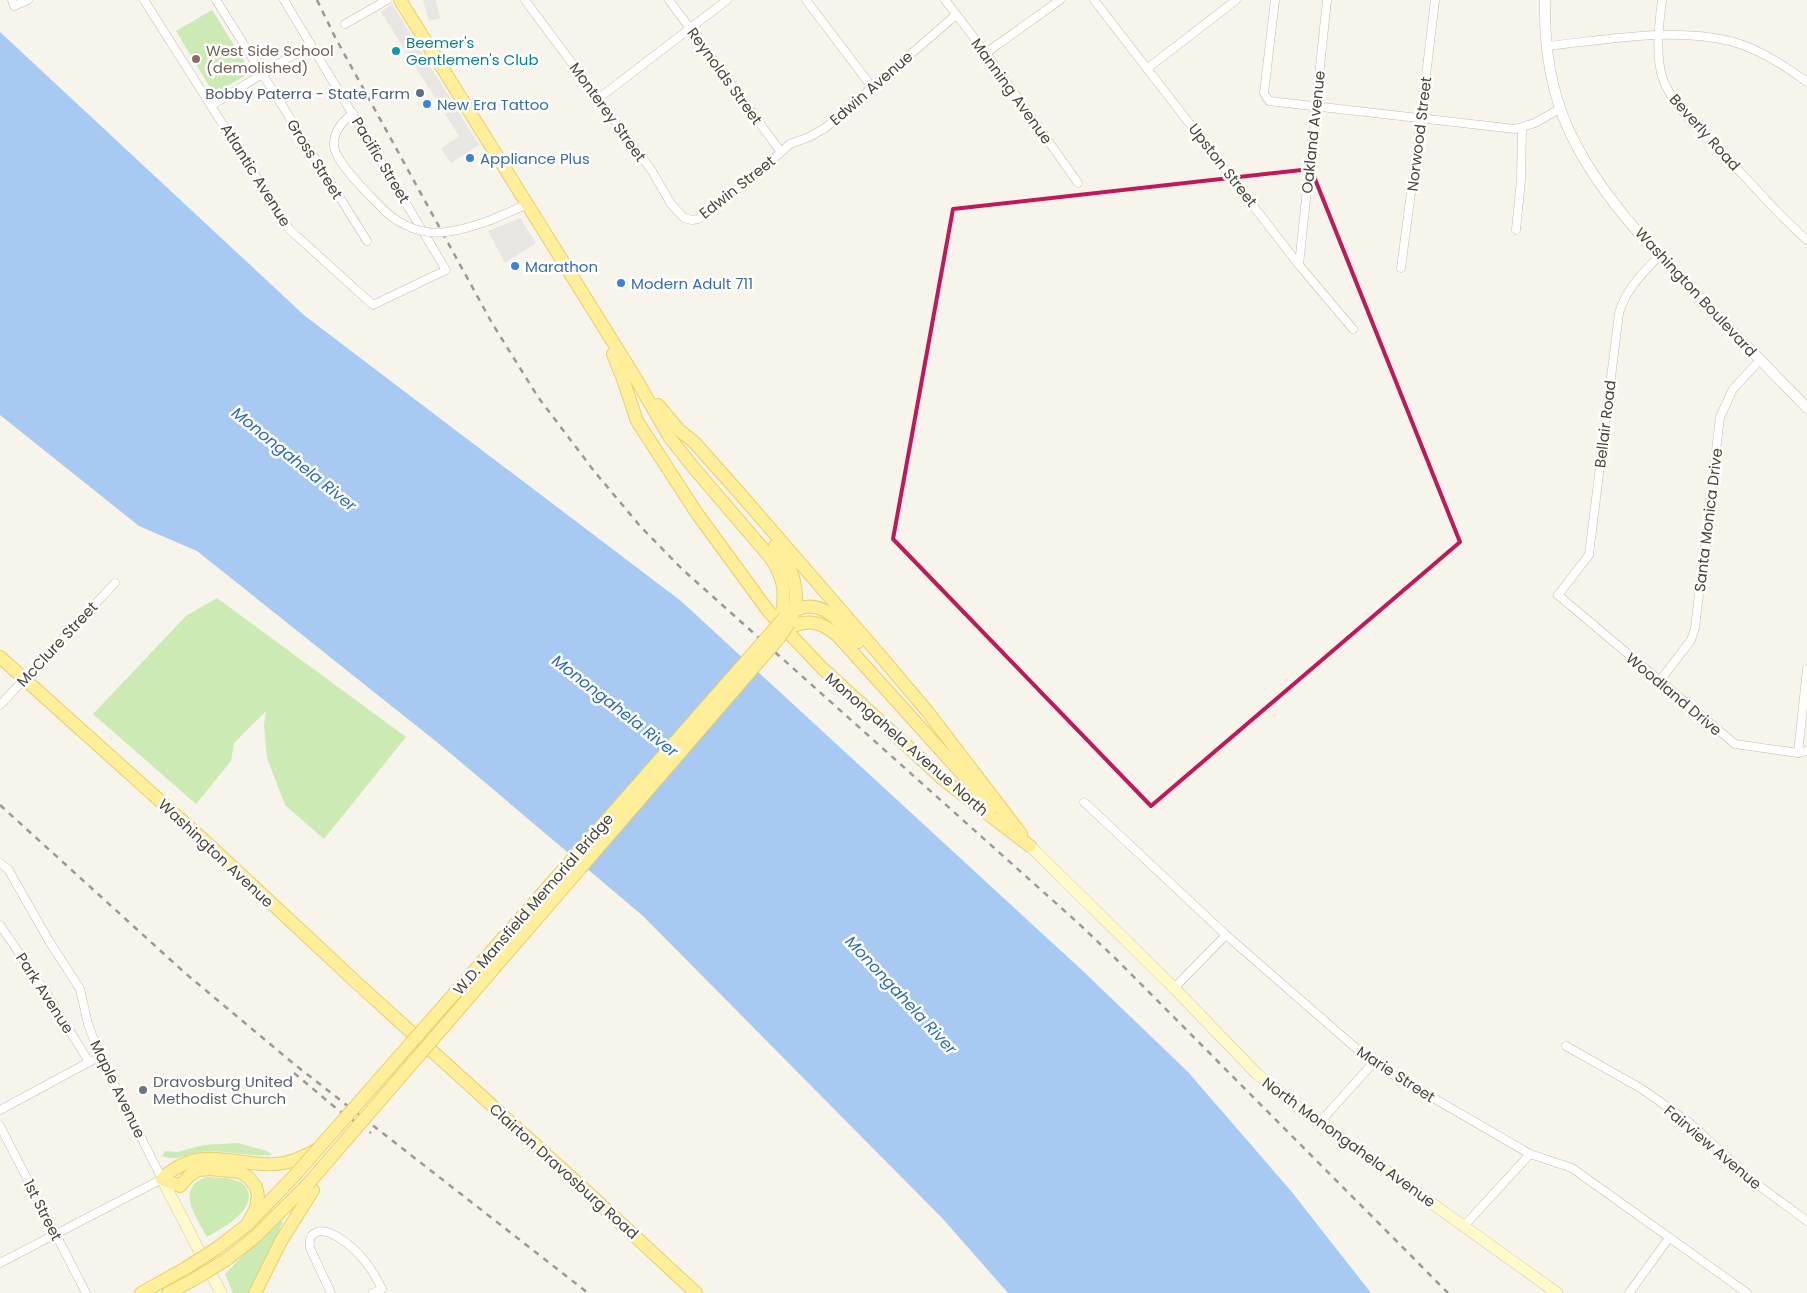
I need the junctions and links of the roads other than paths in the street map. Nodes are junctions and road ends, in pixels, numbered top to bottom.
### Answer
1 (28, 0) edge
2 (144, 0) edge
3 (216, 0) edge
4 (284, 0) edge
5 (387, 0) edge
6 (400, 0) edge
7 (525, 0) edge
8 (669, 0) edge
9 (727, 0) edge
10 (806, 0) edge
11 (945, 0) edge
12 (1060, 0) edge
13 (1094, 0) edge
14 (1236, 0) edge
15 (1275, 0) edge
16 (1327, 0) edge
17 (1435, 0) edge
18 (1545, 0) edge
19 (1662, 0) edge
20 (14, 3) edge
21 (956, 15) junction
22 (345, 24) dead end
23 (690, 29) junction
24 (1660, 34) junction
25 (311, 44) junction
26 (1547, 46) junction
27 (986, 54) junction
28 (1148, 68) junction
29 (263, 75) junction
30 (1807, 82) edge
31 (872, 87) junction
32 (599, 98) junction
33 (212, 105) junction
34 (1316, 107) junction
35 (1561, 108) junction
36 (353, 113) junction
37 (1421, 118) junction
38 (1522, 128) junction
39 (781, 152) junction
40 (1078, 183) dead end
41 (528, 204) junction
42 (692, 220) joint
43 (1516, 230) dead end
44 (1807, 240) edge
45 (367, 241) dead end
46 (1659, 256) junction
47 (1299, 265) junction
48 (1401, 268) dead end
49 (446, 270) joint
50 (600, 321) junction
51 (1353, 329) dead end
52 (1760, 360) junction
53 (636, 379) junction
54 (1807, 408) edge
55 (679, 430) junction
56 (115, 583) dead end
57 (1558, 595) joint
58 (789, 618) junction
59 (775, 635) junction
60 (0, 657) edge
61 (1807, 668) edge
62 (24, 679) junction
63 (1659, 682) junction
64 (0, 704) edge
65 (1807, 751) edge
66 (1798, 752) junction
67 (972, 771) junction
68 (1084, 802) dead end
69 (1030, 846) junction
70 (0, 863) edge
71 (0, 925) edge
72 (1226, 935) junction
73 (1174, 988) junction
74 (431, 1045) junction
75 (1566, 1046) dead end
76 (100, 1056) junction
77 (88, 1062) junction
78 (1373, 1063) junction
79 (0, 1110) edge
80 (1320, 1122) junction
81 (0, 1126) edge
82 (320, 1148) junction
83 (1530, 1154) junction
84 (162, 1179) junction
85 (311, 1187) junction
86 (1807, 1221) edge
87 (247, 1225) junction
88 (1464, 1226) junction
89 (57, 1235) junction
90 (1669, 1238) junction
91 (0, 1263) edge
92 (86, 1293) edge
93 (141, 1293) edge
94 (168, 1293) edge
95 (221, 1293) edge
96 (254, 1293) edge
97 (331, 1293) edge
98 (373, 1293) edge
99 (696, 1293) edge
100 (1557, 1293) edge
101 (1629, 1293) edge
102 (1747, 1293) edge

1 - 20 street
2 - 33 street, Atlantic Avenue
3 - 29 street, Gross Street
4 - 25 street, Pacific Street
5 - 22 street
6 - 41 main road
7 - 32 street, Monterey Street
8 - 23 street, Reynolds Street
9 - 23 street
10 - 31 street
11 - 21 street, Manning Avenue
12 - 27 street
13 - 28 street, Upston Street
14 - 28 street
15 - 34 street
16 - 34 street, Oakland Avenue
17 - 37 street, Norwood Street
18 - 26 street, Washington Boulevard
19 - 24 street, Beverly Road
21 - 27 street, Manning Avenue
21 - 31 street, Edwin Avenue
23 - 32 street
23 - 39 street, Reynolds Street
24 - 26 street
24 - 30 street
24 - 44 street, Beverly Road
25 - 29 street
25 - 36 street, Pacific Street
26 - 35 street, Washington Boulevard
27 - 40 street, Manning Avenue
28 - 47 street, Upston Street
29 - 33 street
29 - 45 street, Gross Street
31 - 39 street, Edwin Avenue
32 - 42 street, Monterey Street
33 - 49 street, Atlantic Avenue
34 - 37 street
34 - 47 street, Oakland Avenue
35 - 38 street
35 - 46 street, Washington Boulevard
36 - 41 street, bridge
36 - 49 street, Pacific Street
37 - 38 street
37 - 48 street, Norwood Street
38 - 43 street
39 - 42 street, Edwin Street
41 - 50 main road
46 - 52 street, Washington Boulevard
46 - 57 street, Bellair Road
47 - 51 street, Upston Street
50 - 53 main road
50 - 69 main road, Monongahela Avenue North
52 - 54 street, Washington Boulevard
52 - 63 street, Santa Monica Drive
53 - 55 main road, Monongahela Avenue North
53 - 58 main road
55 - 58 main road
55 - 67 main road, Monongahela Avenue North
56 - 62 street, McClure Street
57 - 63 street, Woodland Drive
58 - 59 main road, bridge
58 - 59 main road, bridge
58 - 67 main road
58 - 69 main road
59 - 74 main road, W.D. Mansfield Memorial Bridge, bridge
59 - 82 main road, W.D. Mansfield Memorial Bridge, bridge
60 - 62 main road, Washington Avenue
61 - 66 street
62 - 64 street, McClure Street
62 - 74 main road, Washington Avenue
63 - 66 street, Woodland Drive
65 - 66 street, Woodland Drive
67 - 69 main road, Monongahela Avenue North
68 - 72 street, Marie Street
69 - 73 main road, North Monongahela Avenue
70 - 76 street, Maple Avenue
71 - 77 street, Park Avenue
72 - 73 street
72 - 78 street, Marie Street
73 - 80 main road, North Monongahela Avenue
74 - 85 main road, W.D. Mansfield Memorial Bridge, bridge
74 - 99 main road, Clairton Dravosburg Road
75 - 86 street, Fairview Avenue
76 - 77 street
76 - 84 street, Maple Avenue
77 - 79 street
78 - 80 street
78 - 83 street, Marie Street
80 - 88 main road, North Monongahela Avenue
81 - 89 street, 1st Street
82 - 84 main road, bridge
82 - 87 main road, W.D. Mansfield Memorial Bridge, bridge
83 - 88 street
83 - 90 street, Marie Street
84 - 87 main road
84 - 89 street
84 - 95 main road, Maple Avenue
85 - 94 main road, bridge
85 - 96 main road
87 - 93 main road, W.D. Mansfield Memorial Bridge, bridge
88 - 100 main road, North Monongahela Avenue
89 - 91 street
89 - 92 street, 1st Street
90 - 101 street
90 - 102 street, Marie Street
97 - 98 street

